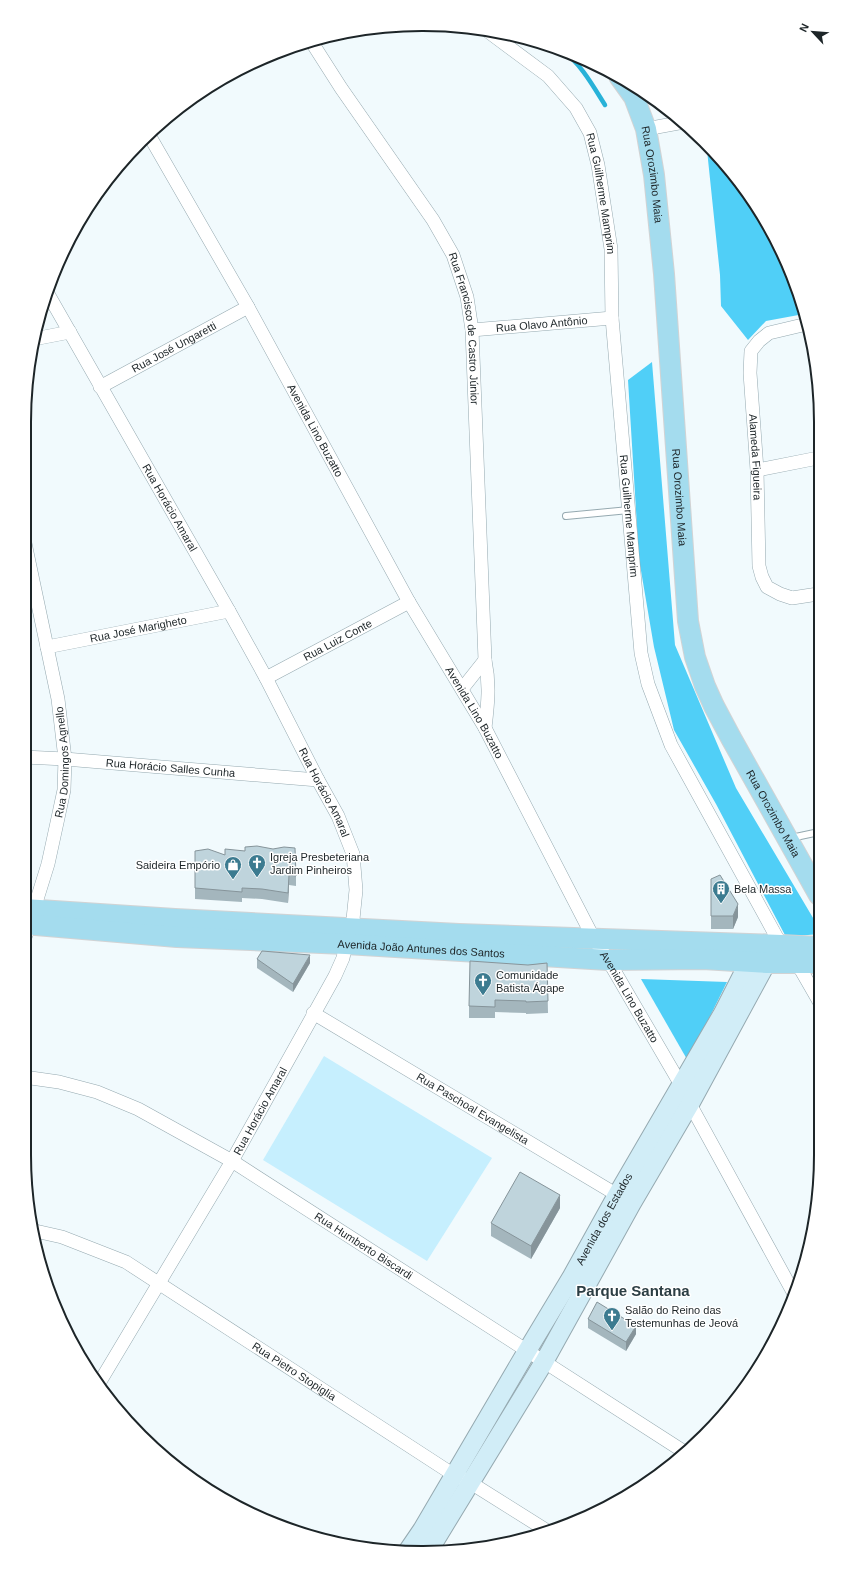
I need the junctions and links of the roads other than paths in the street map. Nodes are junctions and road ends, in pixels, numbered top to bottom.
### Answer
1 (498, 39) edge
2 (314, 46) edge
3 (629, 90) edge
4 (675, 124) edge
5 (646, 129) junction
6 (152, 140) edge
7 (51, 299) edge
8 (248, 307) junction
9 (612, 318) junction
10 (802, 325) edge
11 (472, 330) junction
12 (70, 332) junction
13 (41, 338) edge
14 (100, 387) junction
15 (814, 459) edge
16 (757, 470) junction
17 (629, 510) junction
18 (566, 516) dead end
19 (31, 571) edge
20 (814, 595) edge
21 (410, 602) junction
22 (229, 611) junction
23 (47, 647) junction
24 (485, 660) junction
25 (266, 678) junction
26 (462, 689) junction
27 (485, 728) junction
28 (31, 757) edge
29 (65, 759) junction
30 (318, 780) junction
31 (814, 833) edge
32 (787, 838) junction
33 (814, 886) edge
34 (31, 910) edge
35 (31, 921) edge
36 (349, 936) junction
37 (594, 939) junction
38 (814, 947) edge
39 (766, 951) junction
40 (608, 960) junction
41 (814, 962) edge
42 (797, 963) junction
43 (814, 993) edge
44 (313, 1014) junction
45 (31, 1078) edge
46 (681, 1085) junction
47 (690, 1104) junction
48 (232, 1161) junction
49 (625, 1199) junction
50 (39, 1232) edge
51 (158, 1283) junction
52 (790, 1287) edge
53 (527, 1351) junction
54 (544, 1362) junction
55 (102, 1379) edge
56 (680, 1449) edge
57 (454, 1475) junction
58 (471, 1483) junction
59 (541, 1527) edge
60 (411, 1546) edge
61 (432, 1546) edge

1 - 9 street, Rua Guilherme Mamprim
2 - 11 street, Rua Francisco de Castro Júnior
3 - 5 main road, Rua Orozimbo Maia
4 - 5 street
5 - 32 main road, Rua Orozimbo Maia
6 - 8 street, Avenida Lino Buzatto
7 - 12 street, Rua Horácio Amaral
8 - 14 street, Rua José Ungaretti
8 - 21 street, Avenida Lino Buzatto
9 - 11 street, Rua Olavo Antônio
9 - 17 street, Rua Guilherme Mamprim
10 - 16 street, Alameda Figueira
11 - 24 street, Rua Francisco de Castro Júnior
12 - 13 street
12 - 14 street, Rua Horácio Amaral
14 - 22 street, Rua Horácio Amaral
15 - 16 street
16 - 20 street, Alameda Figueira
17 - 18 lane
17 - 39 street, Rua Guilherme Mamprim
19 - 23 street, Rua Domingos Agnello
21 - 25 street, Rua Luiz Conte
21 - 26 street, Avenida Lino Buzatto
22 - 23 street, Rua José Marigheto
22 - 25 street, Rua Horácio Amaral
23 - 29 street, Rua Domingos Agnello
24 - 26 street
24 - 27 street, Rua Francisco de Castro Júnior
25 - 30 street, Rua Horácio Amaral
26 - 27 street, Avenida Lino Buzatto
27 - 37 street, Avenida Lino Buzatto
28 - 29 street, Rua Horácio Salles Cunha
29 - 30 street, Rua Horácio Salles Cunha
29 - 34 street, Rua Domingos Agnello
30 - 36 street, Rua Horácio Amaral
31 - 32 lane
32 - 33 main road, Rua Orozimbo Maia
35 - 36 main road, Avenida João Antunes dos Santos
36 - 37 main road, Avenida João Antunes dos Santos
36 - 40 main road, Avenida João Antunes dos Santos
36 - 44 street, Rua Horácio Amaral
37 - 39 main road, Avenida João Antunes dos Santos
37 - 40 street, Avenida Lino Buzatto
38 - 39 main road, Avenida João Antunes dos Santos
39 - 40 main road, Avenida João Antunes dos Santos
39 - 42 main road, Avenida João Antunes dos Santos
39 - 46 main road, Avenida dos Estados
39 - 47 main road, Avenida dos Estados
40 - 46 street, Avenida Lino Buzatto
41 - 42 main road, Avenida João Antunes dos Santos
42 - 43 street
44 - 48 street, Rua Horácio Amaral
44 - 49 street, Rua Paschoal Evangelista
45 - 48 street, Rua Humberto Biscardi
46 - 47 street, Avenida Lino Buzatto
46 - 49 main road, Avenida dos Estados
47 - 49 main road, Avenida dos Estados
47 - 52 street, Avenida Lino Buzatto
48 - 51 street, Rua Horácio Amaral
48 - 53 street, Rua Humberto Biscardi
49 - 53 main road, Avenida dos Estados
49 - 54 main road, Avenida dos Estados
50 - 51 street, Rua Pietro Stopiglia
51 - 55 street, Rua Horácio Amaral
51 - 57 street, Rua Pietro Stopiglia
53 - 54 street, Rua Humberto Biscardi
53 - 57 main road, Avenida dos Estados
54 - 56 street, Rua Humberto Biscardi
54 - 58 main road, Avenida dos Estados
57 - 58 street, Rua Pietro Stopiglia
57 - 60 main road, Avenida dos Estados
58 - 59 street, Rua Pietro Stopiglia
58 - 61 main road, Avenida dos Estados

